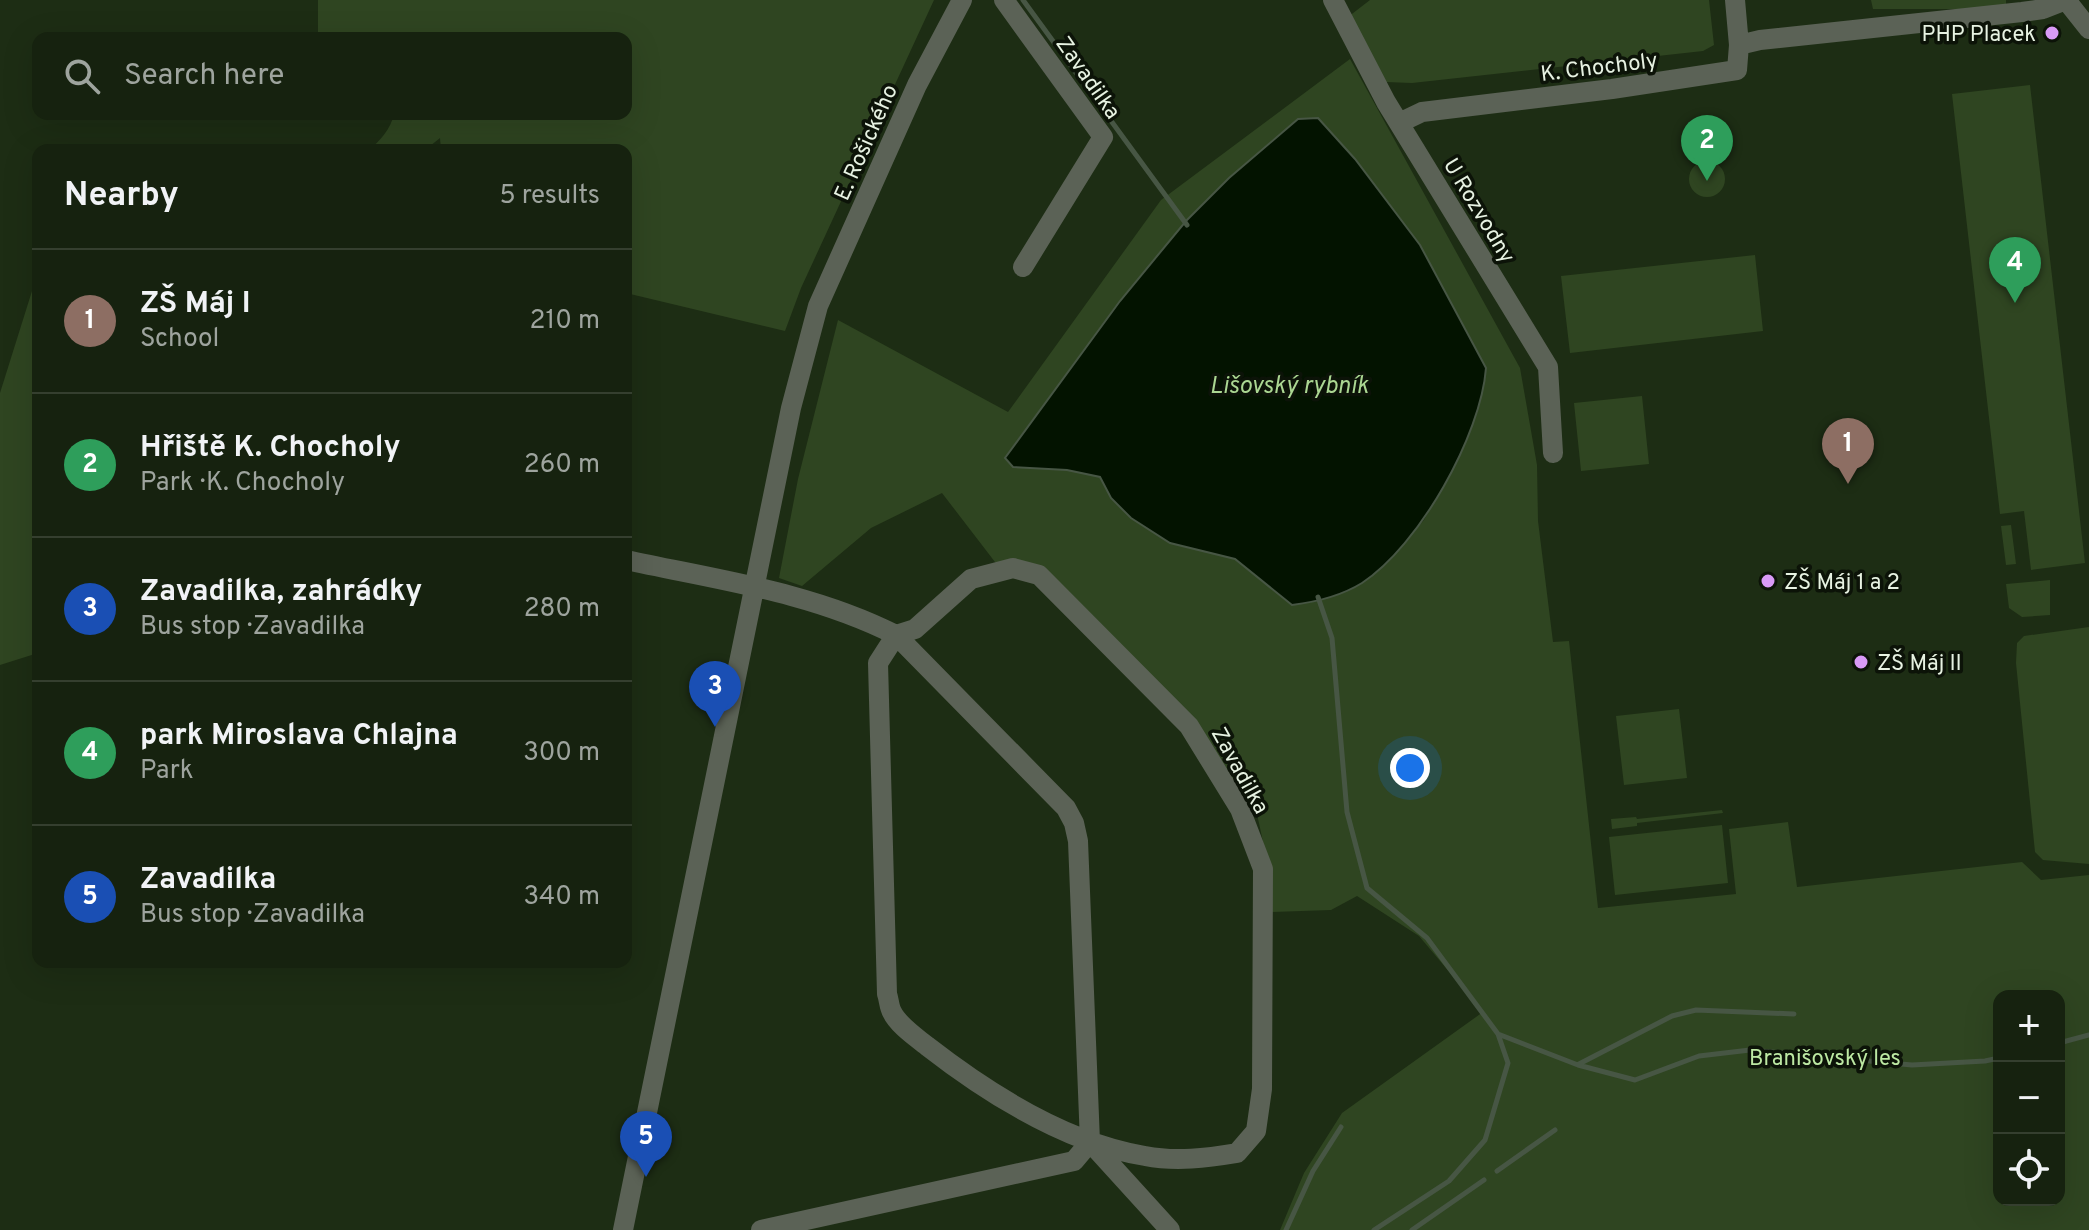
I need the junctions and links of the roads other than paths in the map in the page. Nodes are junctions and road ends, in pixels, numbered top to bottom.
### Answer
1 (962, 0) edge
2 (1004, 0) edge
3 (1333, 0) edge
4 (1735, 0) edge
5 (2066, 0) edge
6 (2089, 29) edge
7 (1739, 45) junction
8 (1399, 123) junction
9 (1023, 267) dead end
10 (1553, 453) dead end
11 (632, 561) edge
12 (754, 585) junction
13 (896, 635) junction
14 (1090, 1142) junction
15 (623, 1230) edge
16 (761, 1230) edge
17 (1170, 1230) edge

1 - 12 street, E. Rošického
2 - 9 street, Zavadilka
3 - 8 street, U Rozvodny
4 - 7 street
5 - 6 street
5 - 7 street
7 - 8 street, K. Chocholy
8 - 10 street, U Rozvodny
11 - 12 street
12 - 13 street
12 - 15 street
13 - 14 street
13 - 14 street, Zavadilka
13 - 14 street, Zavadilka
14 - 16 street
14 - 17 street, Zavadilka

